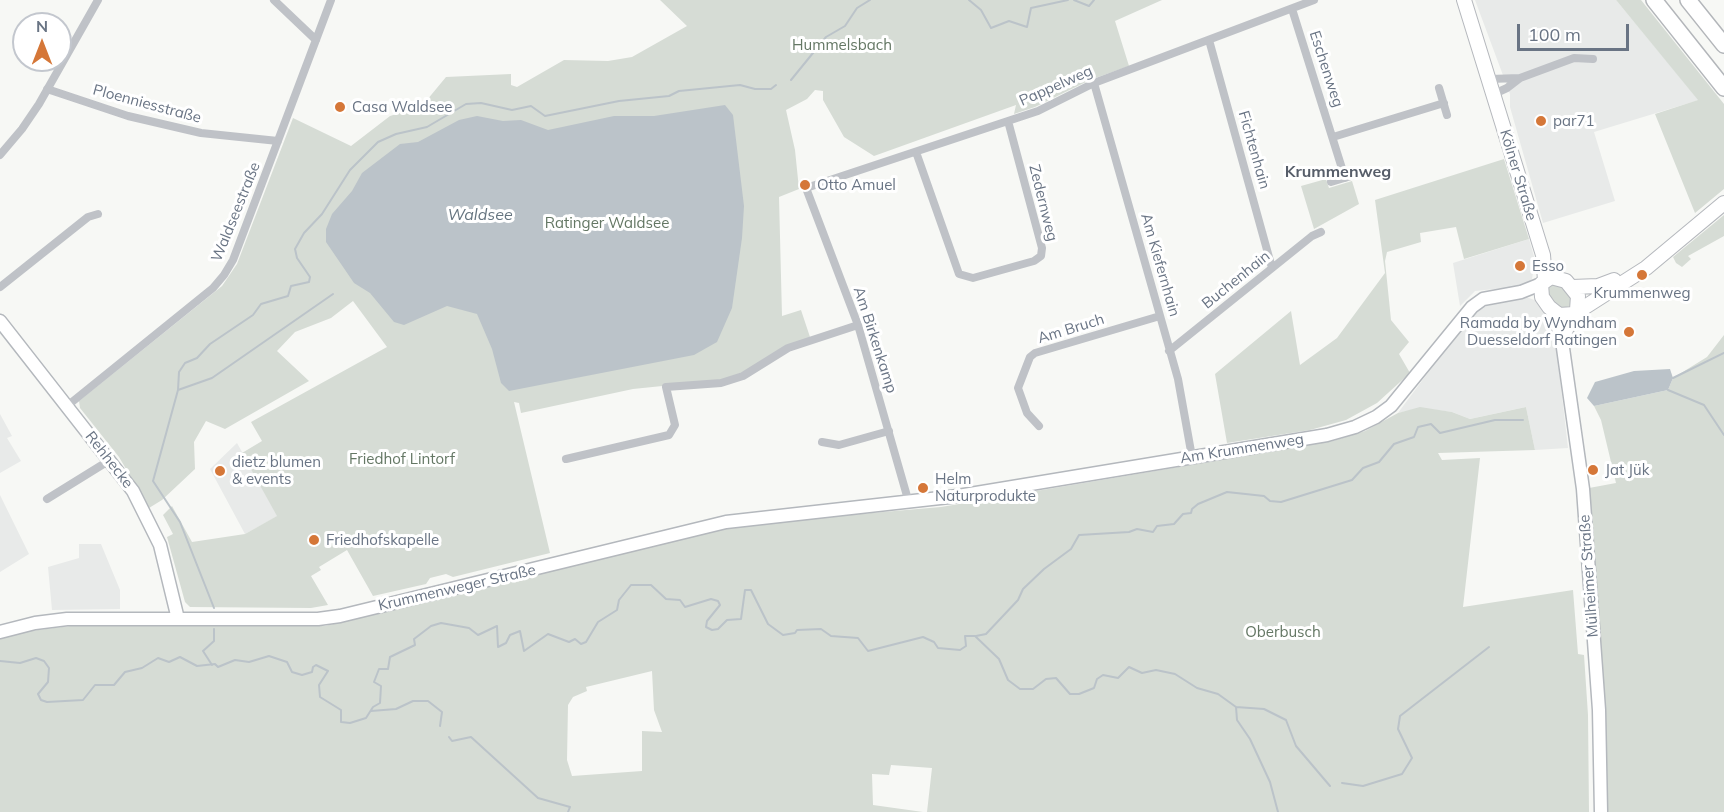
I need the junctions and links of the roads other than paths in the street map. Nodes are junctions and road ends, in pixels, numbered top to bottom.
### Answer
1 (98, 0) edge
2 (274, 0) edge
3 (331, 0) edge
4 (1314, 0) edge
5 (1464, 0) edge
6 (1654, 0) edge
7 (1688, 0) edge
8 (1293, 9) junction
9 (316, 40) junction
10 (1209, 40) junction
11 (1724, 45) edge
12 (1593, 59) dead end
13 (1520, 78) junction
14 (1490, 79) junction
15 (1094, 83) junction
16 (1439, 88) dead end
17 (1724, 88) edge
18 (47, 89) junction
19 (1494, 94) junction
20 (1444, 103) junction
21 (1447, 115) dead end
22 (1008, 121) junction
23 (1333, 137) junction
24 (278, 141) junction
25 (916, 152) junction
26 (0, 155) edge
27 (1361, 173) dead end
28 (1345, 178) junction
29 (1331, 182) dead end
30 (806, 188) joint
31 (1724, 203) edge
32 (98, 214) dead end
33 (1322, 232) dead end
34 (1663, 252) junction
35 (1542, 255) junction
36 (1272, 268) junction
37 (1559, 277) junction
38 (0, 286) edge
39 (1542, 287) junction
40 (1572, 287) junction
41 (1552, 310) junction
42 (1576, 312) junction
43 (1160, 316) junction
44 (0, 321) edge
45 (858, 325) junction
46 (1562, 341) junction
47 (1169, 351) junction
48 (67, 406) junction
49 (1039, 426) dead end
50 (889, 431) junction
51 (822, 442) dead end
52 (1192, 457) junction
53 (566, 459) dead end
54 (110, 460) junction
55 (47, 499) dead end
56 (909, 503) junction
57 (178, 619) junction
58 (0, 632) edge
59 (1601, 812) edge

1 - 18 street
2 - 9 street
3 - 9 street, Waldseestraße
4 - 8 street, Pappelweg
5 - 14 main road, Kölner Straße
6 - 17 highway
7 - 11 highway
8 - 10 street, Pappelweg
8 - 23 street, Eschenweg
9 - 24 street, Waldseestraße
10 - 15 street, Pappelweg
10 - 36 street, Fichtenhain
12 - 13 street
13 - 14 street
13 - 19 street
14 - 19 main road, Kölner Straße
15 - 22 street, Pappelweg
15 - 43 street, Am Kiefernhain
16 - 20 street
18 - 24 street, Ploenniesstraße
18 - 26 street
19 - 35 main road, Kölner Straße
20 - 21 street
20 - 23 street
22 - 25 street, Pappelweg
22 - 25 street, Zedernweg
23 - 28 street, Eschenweg
24 - 48 street, Waldseestraße
25 - 30 street, Pappelweg
27 - 28 street
28 - 29 street
30 - 45 street, Am Birkenkamp
31 - 34 main road
32 - 38 street
33 - 36 street, Buchenhain
34 - 40 main road
34 - 42 main road
35 - 37 main road, Kölner Straße
35 - 39 main road, Kölner Straße
36 - 47 street, Buchenhain
37 - 39 main road
37 - 40 main road
39 - 41 main road
39 - 52 main road, Am Krummenweg
40 - 42 main road
41 - 42 main road
41 - 46 main road, Mülheimer Straße
42 - 46 main road
43 - 47 street, Am Kiefernhain
43 - 49 street, Am Bruch
44 - 48 main road, Rehhecke
45 - 50 street, Am Birkenkamp
45 - 53 street
46 - 59 main road, Mülheimer Straße
47 - 52 street, Am Kiefernhain
48 - 54 main road, Rehhecke
50 - 51 street
50 - 56 street, Am Birkenkamp
52 - 56 main road, Am Krummenweg
54 - 55 street
54 - 57 main road, Rehhecke
56 - 57 main road, Krummenweger Straße
57 - 58 main road, Krummenweger Straße

